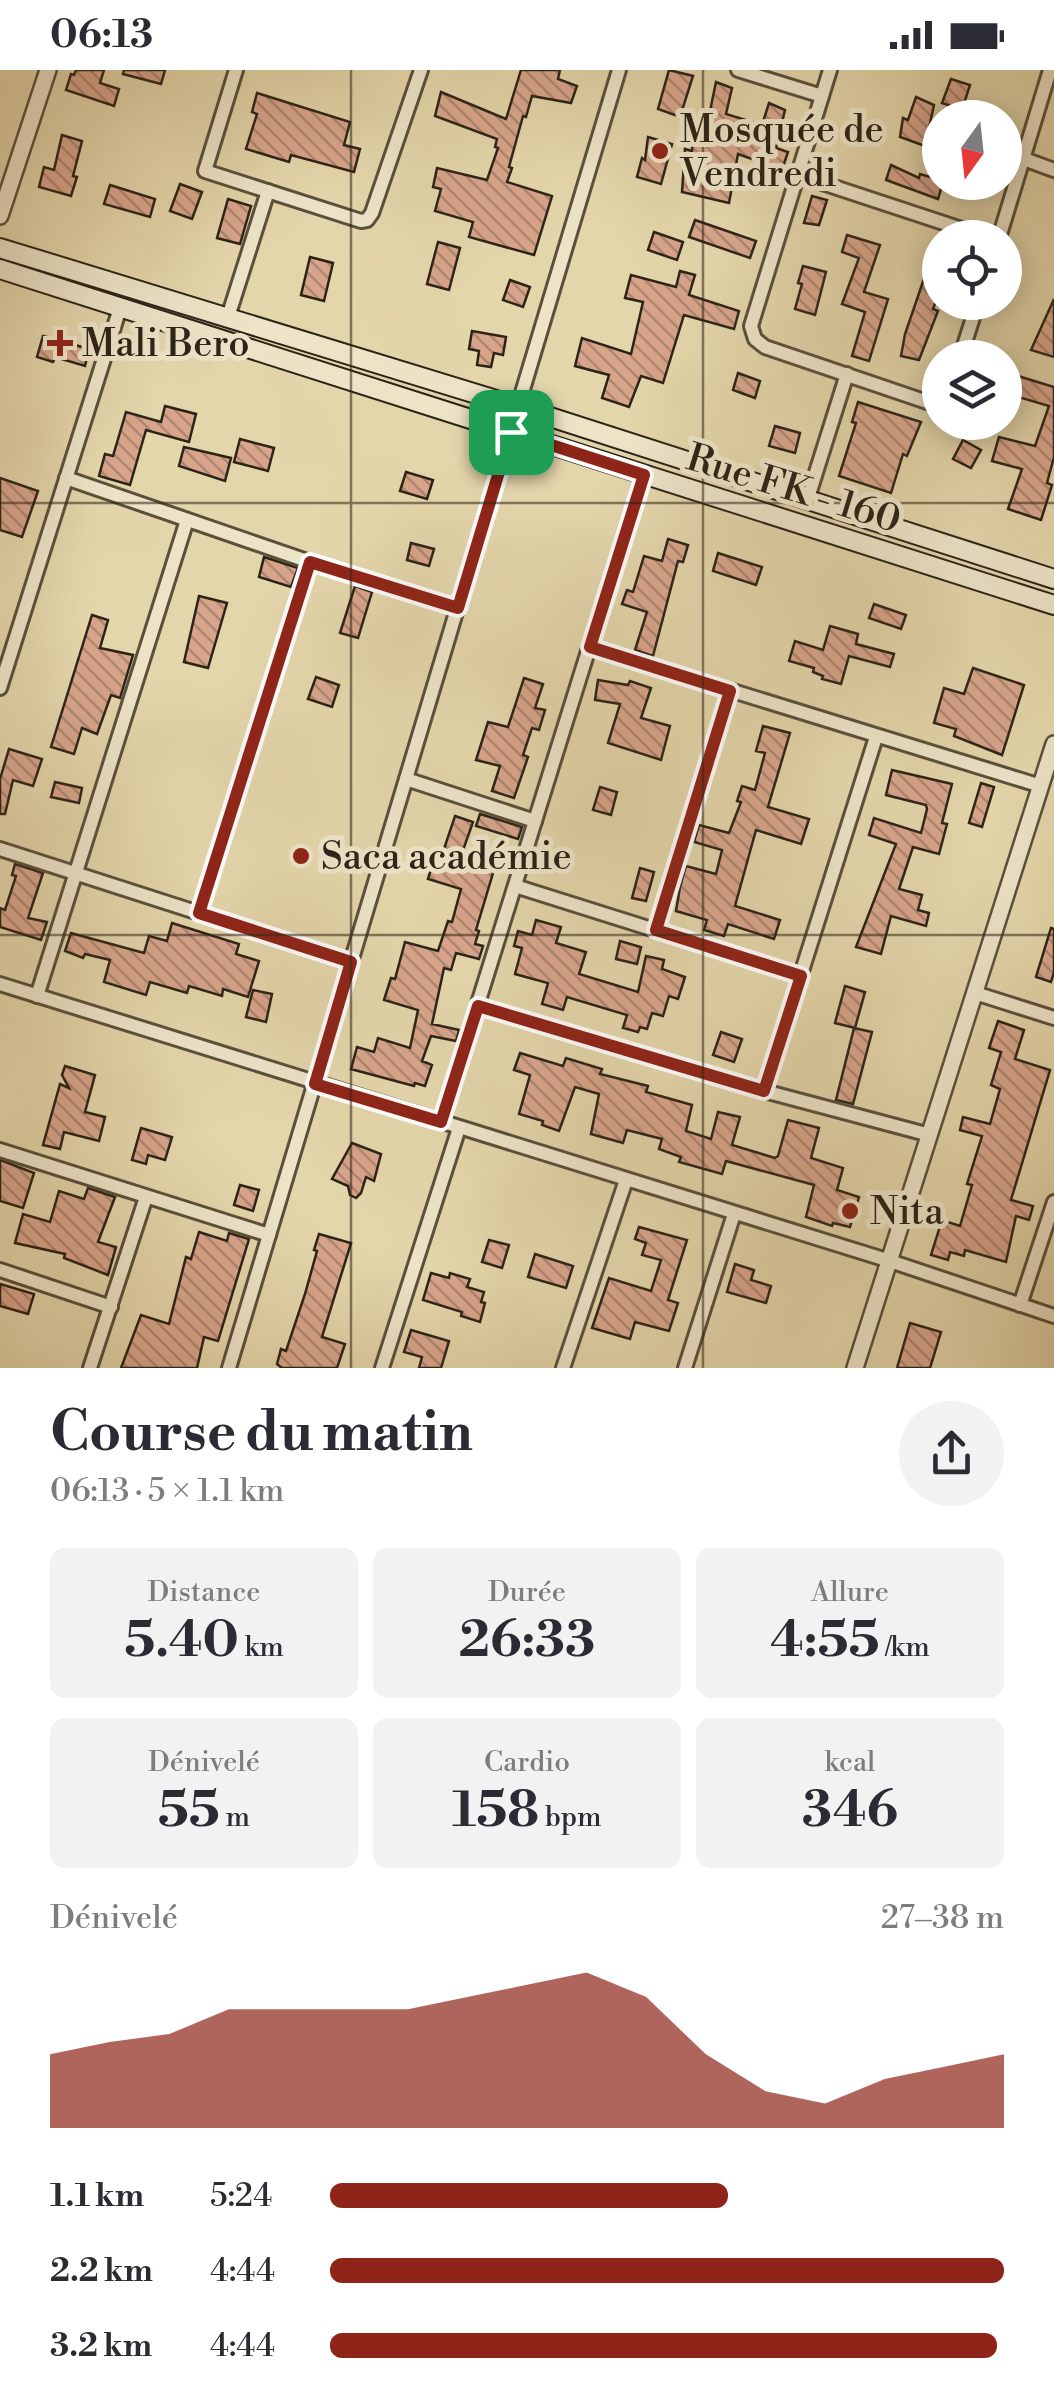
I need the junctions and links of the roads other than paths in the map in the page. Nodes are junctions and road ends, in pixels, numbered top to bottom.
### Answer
1 (48, 70) edge
2 (236, 70) edge
3 (421, 70) edge
4 (619, 70) edge
5 (738, 70) edge
6 (830, 70) edge
7 (1048, 70) edge
8 (822, 96) junction
9 (1024, 159) junction
10 (1054, 170) edge
11 (798, 175) junction
12 (268, 191) junction
13 (0, 216) edge
14 (934, 220) edge
15 (1005, 220) edge
16 (0, 248) edge
17 (0, 269) edge
18 (120, 308) junction
19 (228, 317) junction
20 (847, 374) junction
21 (922, 399) edge
22 (518, 407) junction
23 (511, 432) junction
24 (644, 475) junction
25 (66, 478) junction
26 (807, 502) junction
27 (187, 520) junction
28 (310, 562) junction
29 (1054, 580) edge
30 (1054, 605) edge
31 (458, 608) junction
32 (590, 647) junction
33 (0, 688) edge
34 (730, 691) junction
35 (876, 737) junction
36 (1054, 744) edge
37 (406, 779) junction
38 (1041, 786) junction
39 (536, 821) junction
40 (0, 850) edge
41 (74, 873) junction
42 (515, 886) junction
43 (199, 913) junction
44 (656, 930) junction
45 (351, 962) junction
46 (801, 976) junction
47 (0, 984) edge
48 (975, 993) junction
49 (37, 996) junction
50 (478, 1006) junction
51 (1054, 1018) edge
52 (315, 1084) junction
53 (764, 1091) junction
54 (441, 1122) junction
55 (458, 1128) junction
56 (930, 1135) junction
57 (0, 1150) edge
58 (626, 1180) junction
59 (146, 1197) junction
60 (1054, 1202) edge
61 (734, 1214) junction
62 (269, 1235) junction
63 (890, 1260) junction
64 (0, 1270) edge
65 (1020, 1305) junction
66 (110, 1307) junction
67 (1054, 1316) edge
68 (90, 1368) edge
69 (229, 1368) edge
70 (382, 1368) edge
71 (563, 1368) edge
72 (685, 1368) edge
73 (856, 1368) edge

1 - 13 street
2 - 12 street
3 - 12 street
4 - 22 street
5 - 8 street
6 - 8 street
7 - 9 street
8 - 11 street
9 - 10 street
9 - 15 street
11 - 14 street
11 - 20 street
12 - 19 street
16 - 19 main road, Rue FK - 160
17 - 18 main road, Rue FK - 160
18 - 23 main road, Rue FK - 160
18 - 25 street
19 - 22 main road, Rue FK - 160
20 - 21 street
20 - 26 street
22 - 23 street
22 - 26 main road, Rue FK - 160
23 - 24 main road, Rue FK - 160
23 - 31 street
24 - 30 main road, Rue FK - 160
24 - 32 street
25 - 27 street
25 - 33 street
26 - 29 main road, Rue FK - 160
27 - 28 street
27 - 41 street
28 - 31 street
28 - 43 street
31 - 37 street
32 - 34 street
32 - 39 street
34 - 35 street
34 - 44 street
35 - 38 street
35 - 46 street
36 - 38 street
37 - 39 street
37 - 45 street
38 - 48 street
39 - 42 street
40 - 41 street
41 - 43 street
41 - 49 street
42 - 44 street
42 - 50 street
43 - 45 street
44 - 46 street
45 - 52 street
46 - 53 street
47 - 49 street
48 - 51 street
48 - 56 street
49 - 52 street
50 - 53 street
50 - 54 street
52 - 54 street
52 - 62 street
53 - 56 street
54 - 55 street
55 - 58 street
55 - 70 street
56 - 63 street
57 - 59 street
58 - 61 street
58 - 71 street
59 - 62 street
59 - 66 street
60 - 65 street
61 - 63 street
61 - 72 street
62 - 69 street
63 - 65 street
63 - 73 street
64 - 66 street
65 - 67 street
66 - 68 street

